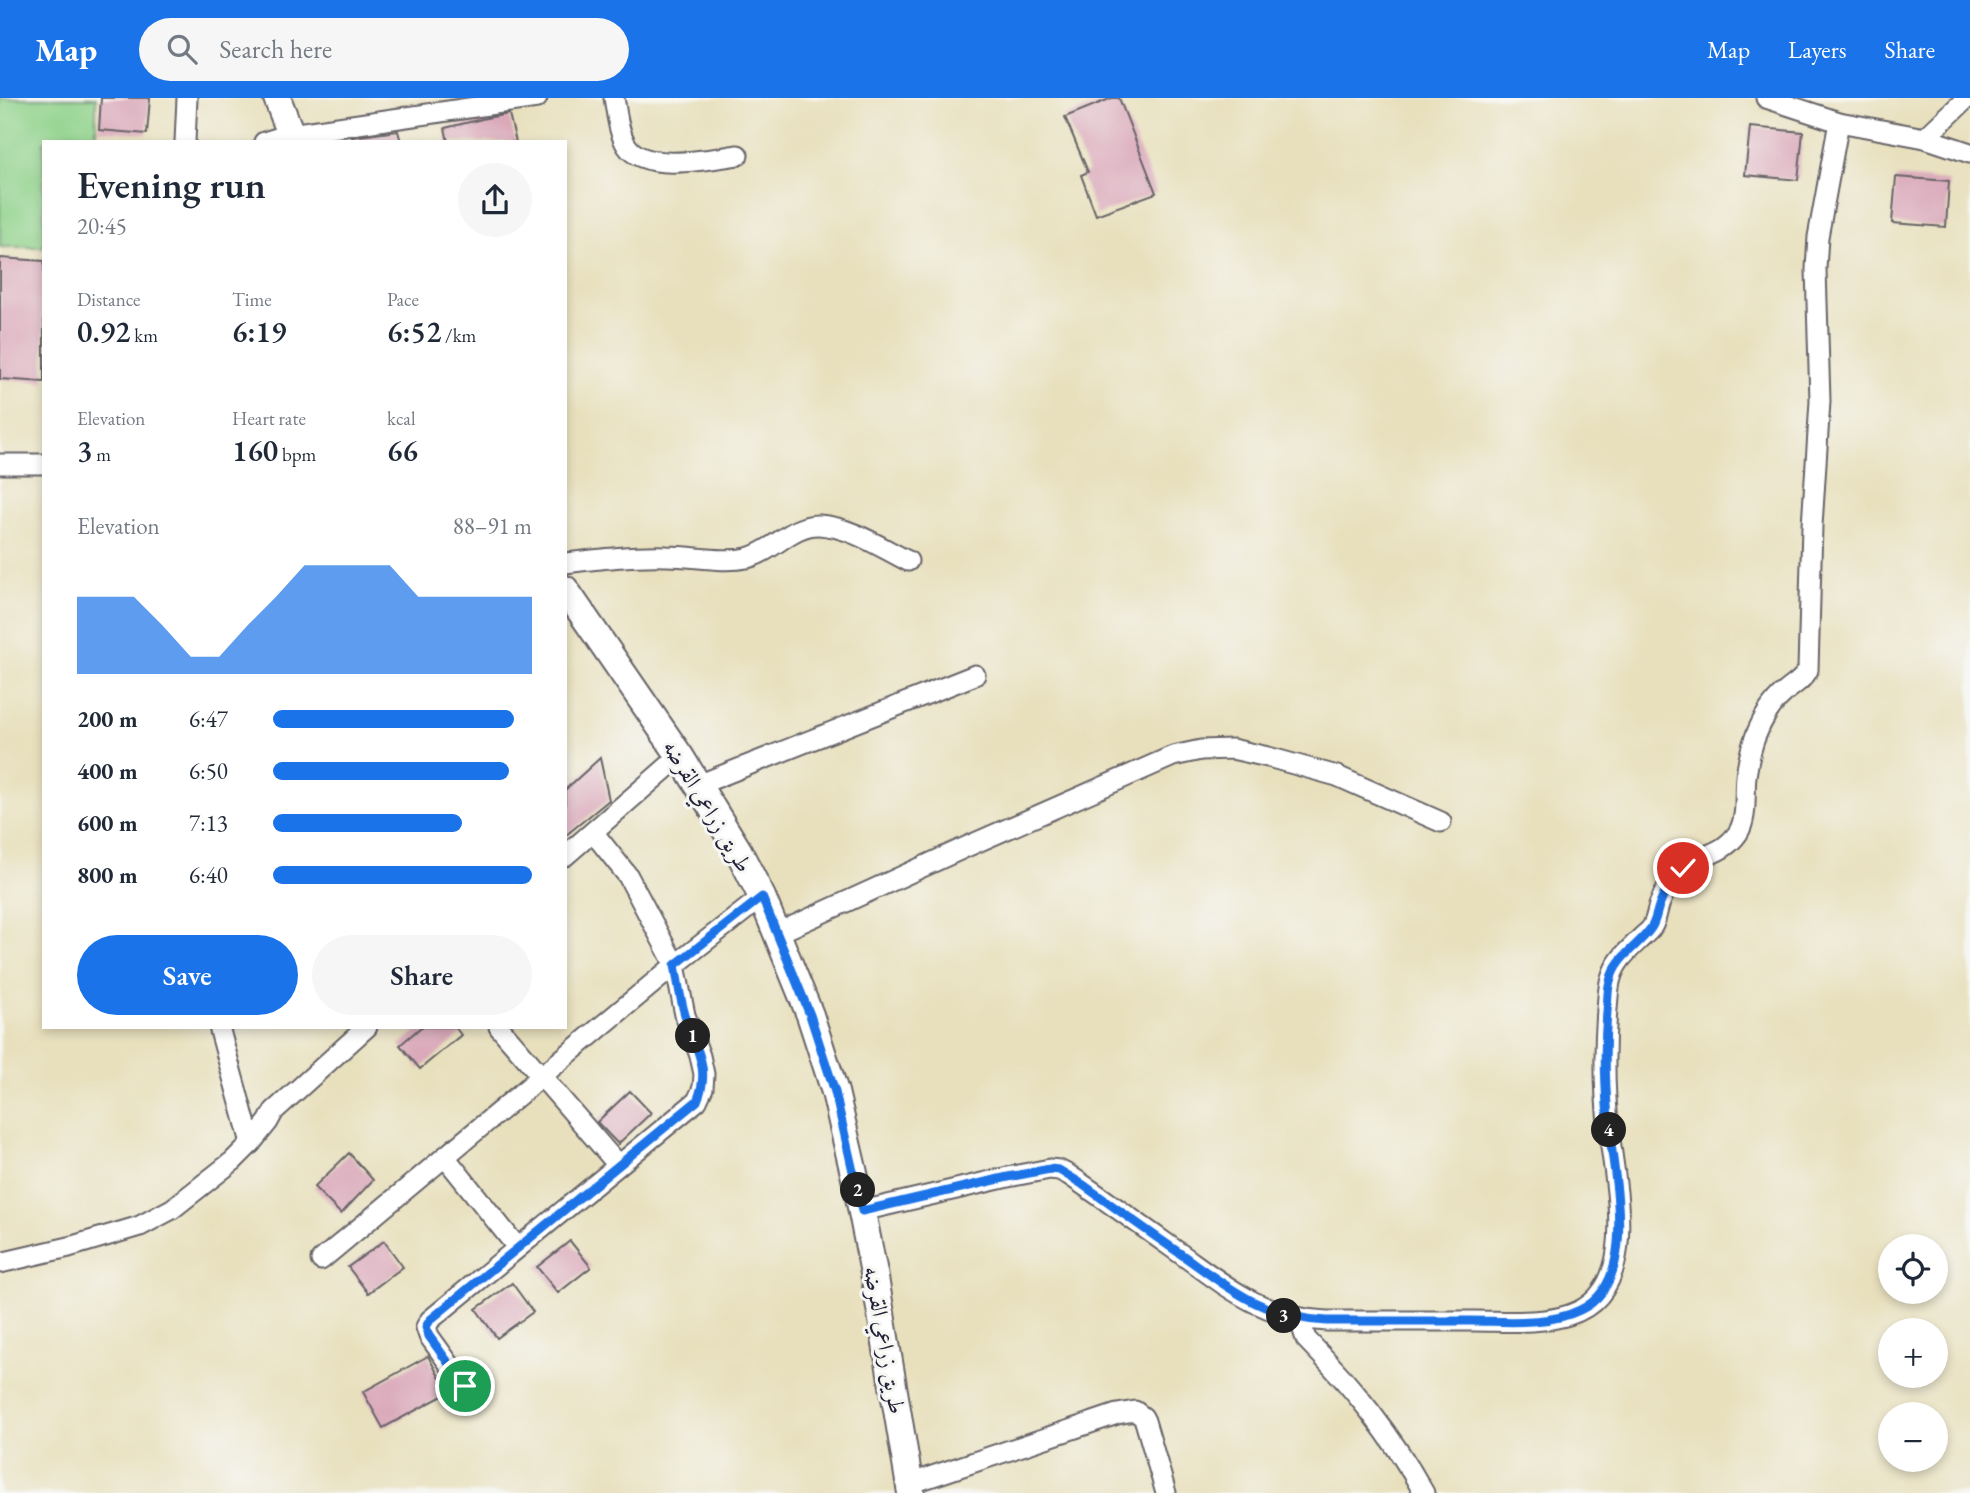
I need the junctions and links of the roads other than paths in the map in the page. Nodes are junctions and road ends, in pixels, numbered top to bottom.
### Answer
1 (187, 98) edge
2 (277, 98) edge
3 (614, 98) edge
4 (1766, 98) edge
5 (1967, 98) edge
6 (537, 99) edge
7 (1839, 122) junction
8 (292, 138) edge
9 (1925, 138) junction
10 (185, 140) edge
11 (1970, 153) edge
12 (738, 155) dead end
13 (0, 464) edge
14 (42, 464) edge
15 (908, 561) dead end
16 (567, 563) edge
17 (567, 592) edge
18 (975, 675) dead end
19 (680, 756) junction
20 (698, 785) junction
21 (1441, 822) dead end
22 (593, 832) junction
23 (567, 854) edge
24 (762, 897) junction
25 (778, 933) junction
26 (675, 965) junction
27 (220, 1029) edge
28 (366, 1029) edge
29 (501, 1029) edge
30 (542, 1077) junction
31 (251, 1143) junction
32 (445, 1157) junction
33 (618, 1165) junction
34 (862, 1211) junction
35 (517, 1247) junction
36 (321, 1260) dead end
37 (0, 1263) edge
38 (1307, 1320) junction
39 (465, 1386) dead end
40 (910, 1488) edge
41 (1166, 1493) edge
42 (1424, 1493) edge

1 - 10 street
2 - 8 main road
3 - 12 street
4 - 7 street
5 - 9 street
6 - 8 street
7 - 9 street
7 - 38 street
9 - 11 street
13 - 14 street
15 - 16 street
17 - 19 main road, طريق زراعي القرضه
18 - 20 street
19 - 20 main road, طريق زراعي القرضه
19 - 22 street
20 - 24 main road, طريق زراعي القرضه
21 - 25 street
22 - 23 street
22 - 26 street
24 - 25 main road, طريق زراعي القرضه
24 - 26 street
25 - 34 main road, طريق زراعي القرضه
26 - 30 street
26 - 33 street
27 - 31 street
28 - 31 street
29 - 30 street
30 - 32 street
30 - 33 street
31 - 37 street
32 - 35 street
32 - 36 street
33 - 35 street
34 - 38 street
34 - 40 main road, طريق زراعي القرضه
35 - 39 street
38 - 42 street
40 - 41 street

